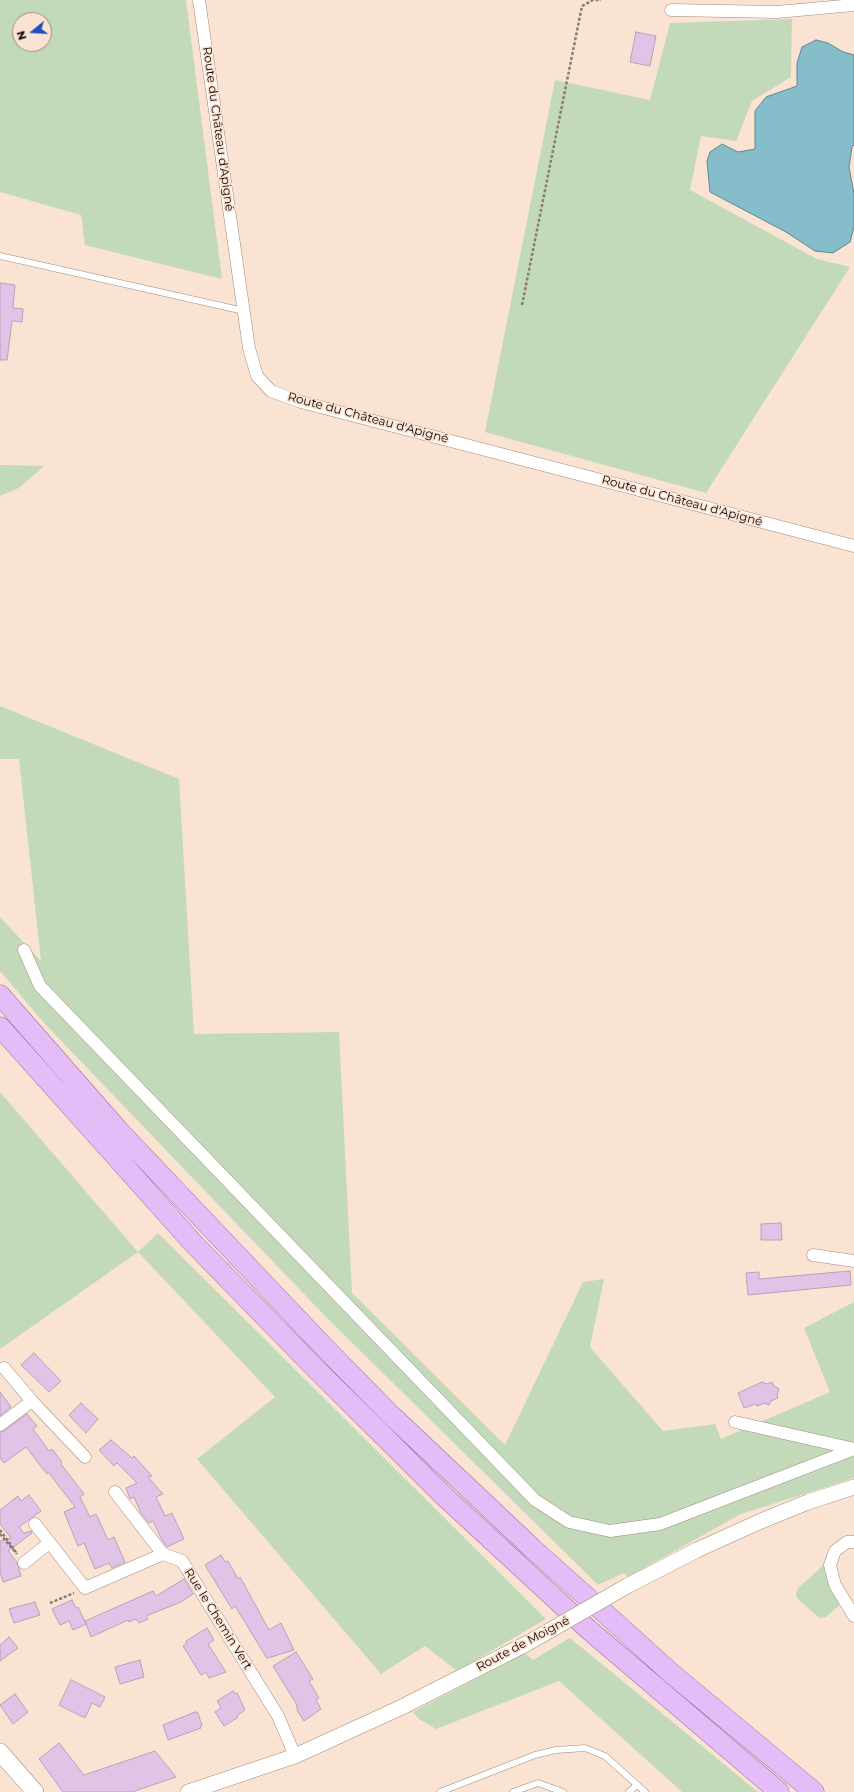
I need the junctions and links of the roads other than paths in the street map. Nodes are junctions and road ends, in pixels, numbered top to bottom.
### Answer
1 (199, 0) edge
2 (854, 5) edge
3 (671, 10) dead end
4 (0, 256) edge
5 (244, 311) junction
6 (854, 546) edge
7 (24, 950) dead end
8 (0, 995) edge
9 (0, 1027) edge
10 (813, 1255) dead end
11 (854, 1261) edge
12 (4, 1368) dead end
13 (32, 1401) junction
14 (735, 1422) dead end
15 (0, 1425) edge
16 (854, 1449) edge
17 (85, 1457) dead end
18 (854, 1488) edge
19 (115, 1492) dead end
20 (35, 1524) dead end
21 (854, 1542) edge
22 (49, 1543) junction
23 (163, 1554) junction
24 (24, 1563) road end
25 (854, 1616) edge
26 (0, 1752) edge
27 (295, 1756) junction
28 (637, 1785) junction
29 (35, 1792) edge
30 (188, 1792) edge
31 (440, 1792) edge
32 (513, 1792) edge
33 (563, 1792) edge
34 (629, 1792) edge
35 (645, 1792) edge
36 (778, 1792) edge
37 (814, 1792) edge

1 - 5 street, Route du Château d'Apigné
2 - 3 street
4 - 5 lane
5 - 6 street, Route du Château d'Apigné
7 - 16 street
8 - 37 highway
9 - 36 highway
10 - 11 street
12 - 13 street
13 - 15 street
13 - 17 street
14 - 16 street
18 - 27 street, Route de Moigné, bridge
19 - 23 street
20 - 22 street
21 - 25 street
22 - 23 street
22 - 24 street
23 - 27 street, Rue le Chemin Vert
26 - 29 main road
27 - 30 street, Route de Moigné
28 - 31 lane
28 - 34 lane
28 - 35 lane
32 - 33 lane

